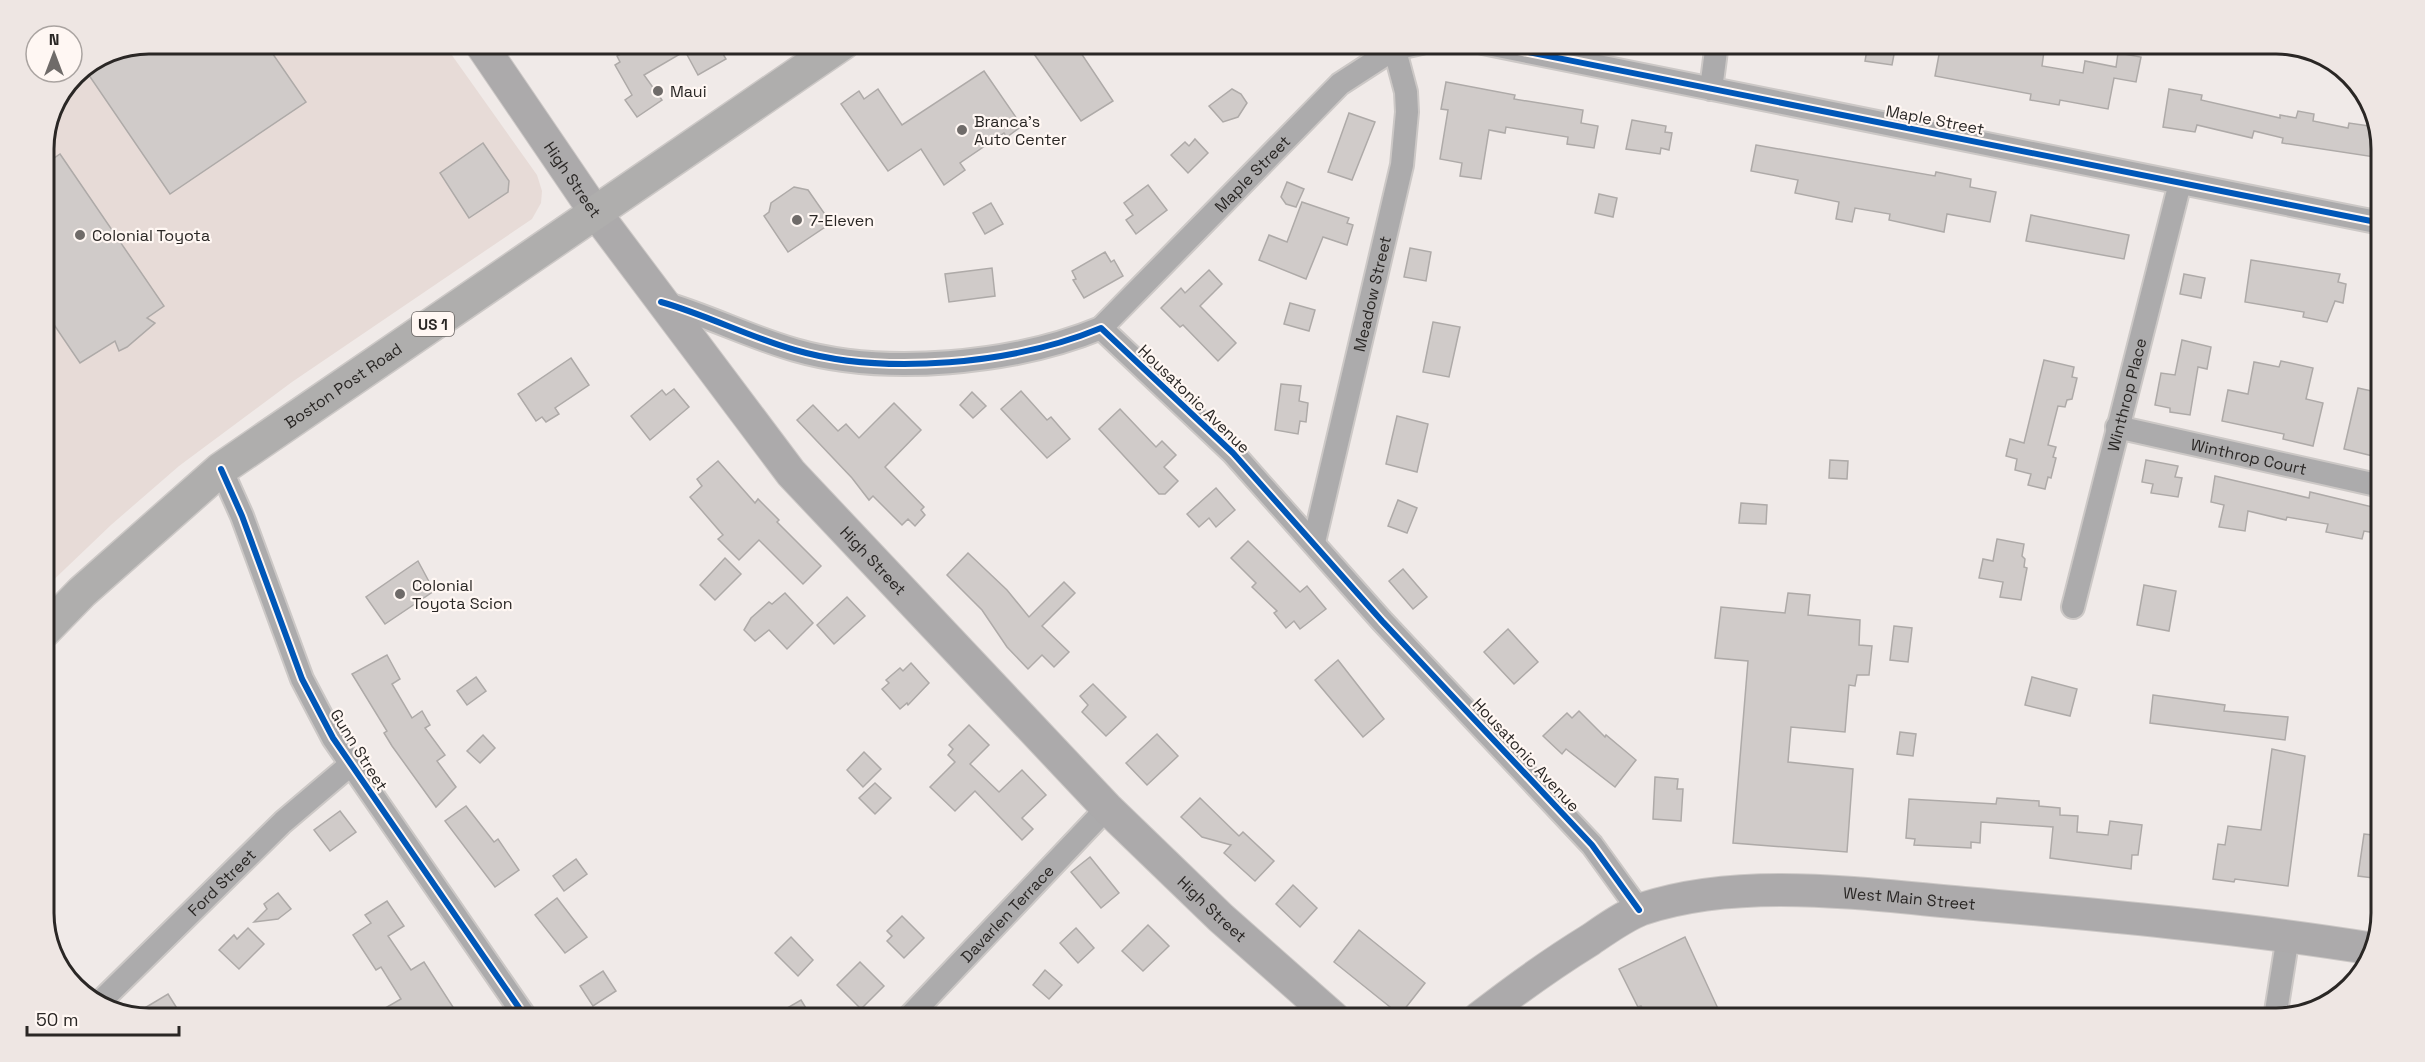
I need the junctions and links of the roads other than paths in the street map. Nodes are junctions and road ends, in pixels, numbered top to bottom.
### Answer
1 (487, 54) edge
2 (828, 54) edge
3 (1382, 54) edge
4 (1395, 54) edge
5 (1534, 54) edge
6 (1716, 54) edge
7 (1711, 89) junction
8 (2180, 183) junction
9 (595, 212) junction
10 (2371, 221) edge
11 (661, 302) junction
12 (1101, 328) junction
13 (2117, 428) junction
14 (221, 469) junction
15 (2371, 484) edge
16 (1314, 542) junction
17 (2073, 607) dead end
18 (54, 621) edge
19 (350, 765) junction
20 (1107, 808) junction
21 (1639, 910) junction
22 (2288, 936) junction
23 (2364, 948) edge
24 (105, 997) edge
25 (518, 1008) edge
26 (917, 1008) edge
27 (1323, 1008) edge
28 (1492, 1008) edge
29 (2277, 1008) edge

1 - 9 main road, High Street
2 - 9 main road, Boston Post Road / US 1
3 - 12 street, Maple Street
4 - 16 street, Meadow Street
5 - 7 street, Maple Street
6 - 7 street
7 - 8 street, Maple Street
8 - 10 street, Maple Street
8 - 13 street, Winthrop Place
9 - 11 main road, High Street
9 - 14 main road, Boston Post Road / US 1
11 - 12 street
11 - 20 main road, High Street
12 - 16 street, Housatonic Avenue
13 - 15 street, Winthrop Court
13 - 17 street, Winthrop Place
14 - 18 main road, Boston Post Road / US 1
14 - 19 street, Gunn Street
16 - 21 street, Housatonic Avenue
19 - 24 street, Ford Street
19 - 25 street, Gunn Street
20 - 26 street, Davarlen Terrace
20 - 27 main road, High Street
21 - 22 main road, West Main Street
21 - 28 main road, West Main Street
22 - 23 main road, West Main Street
22 - 29 street

